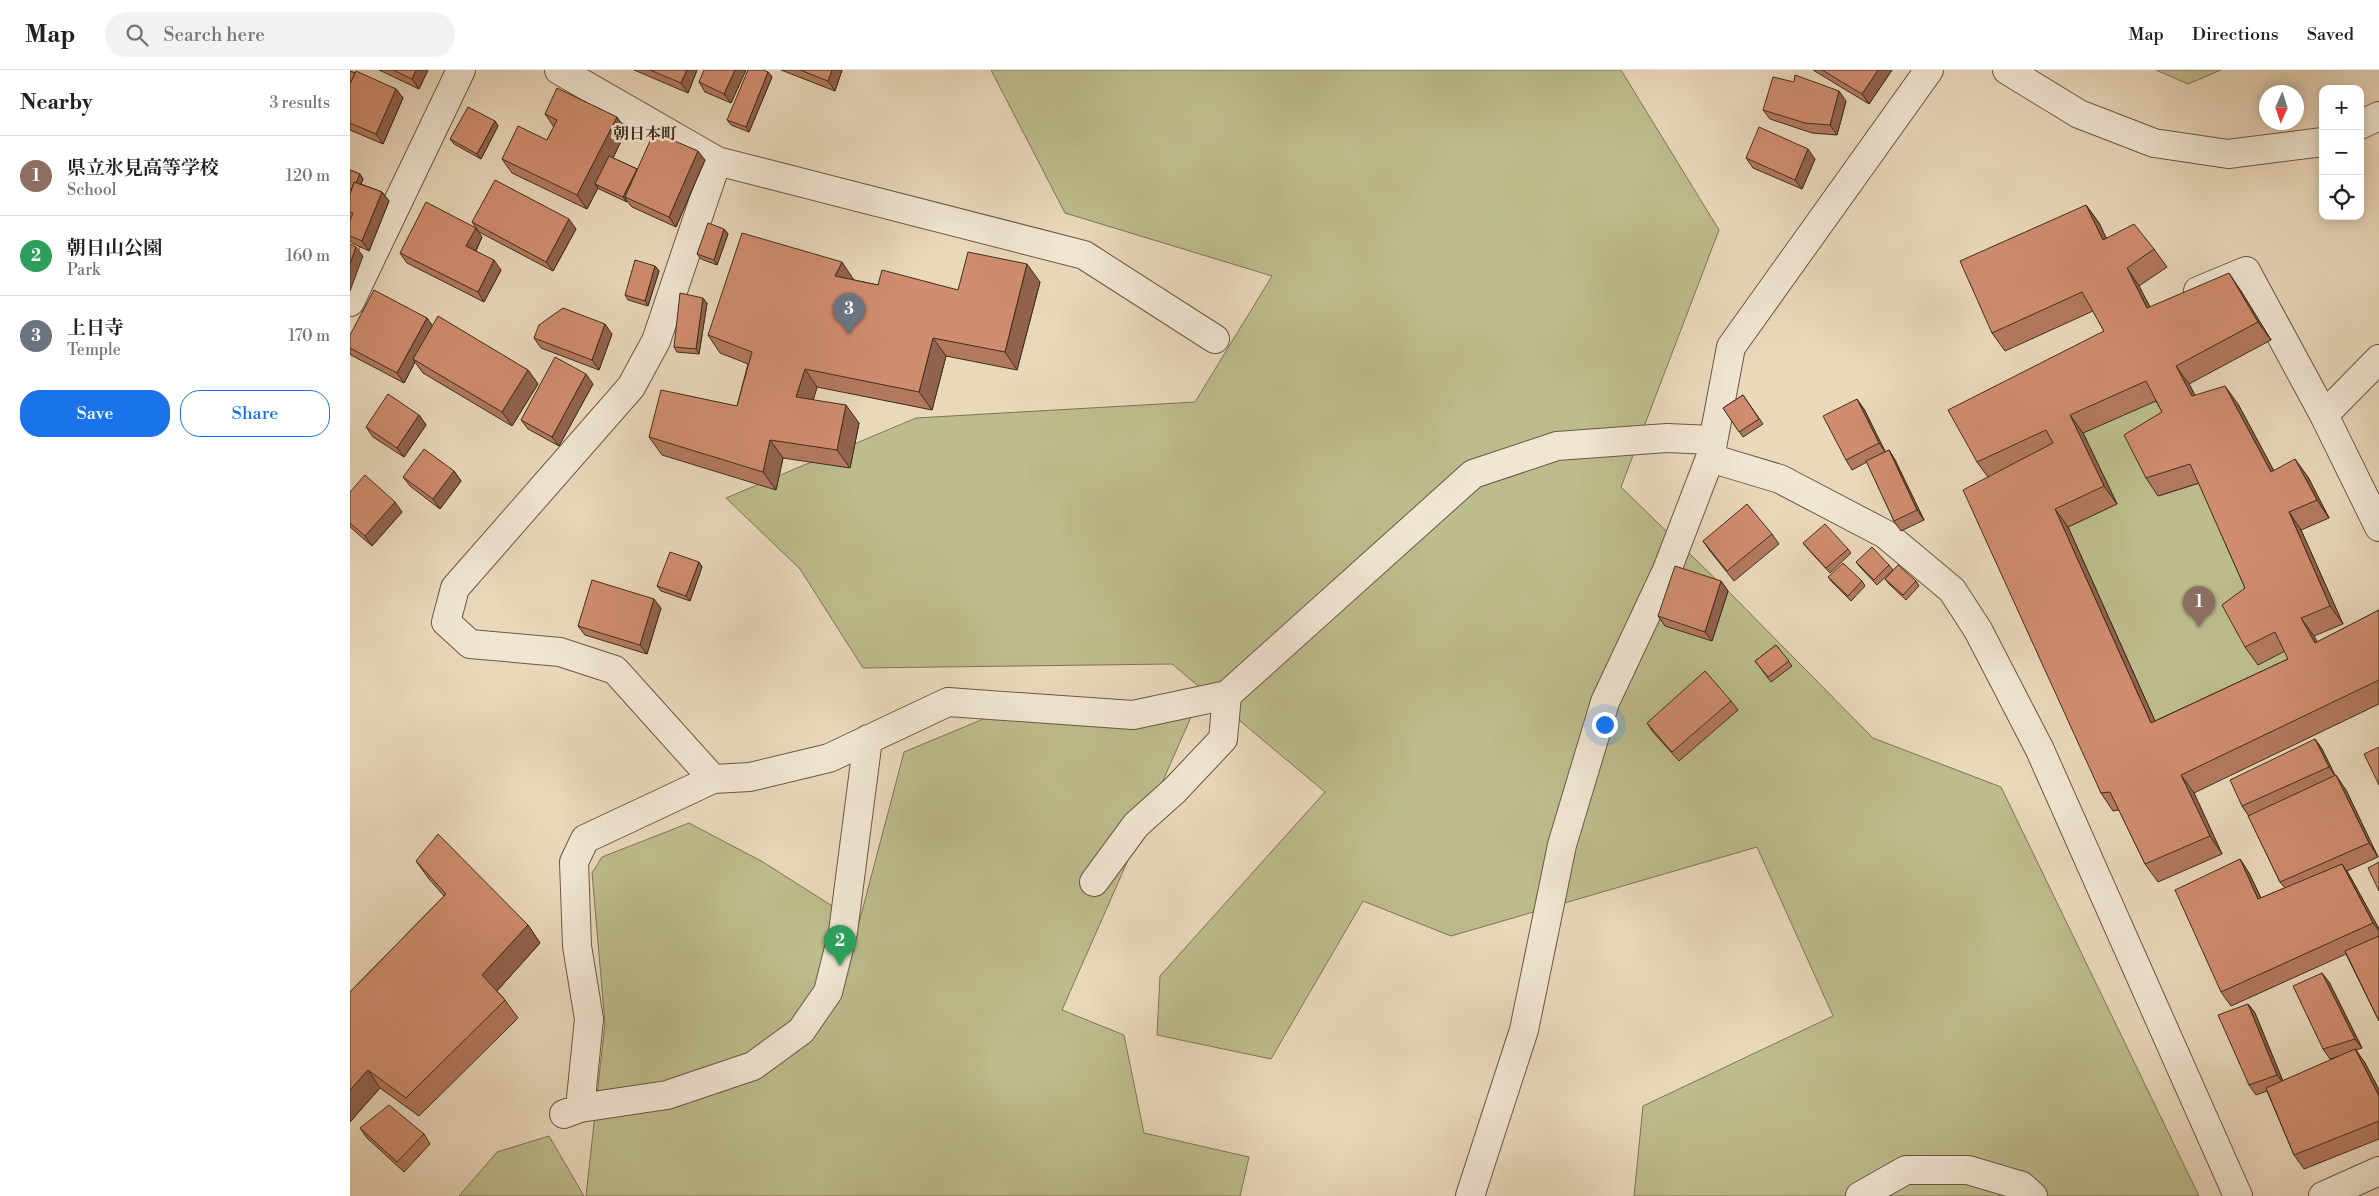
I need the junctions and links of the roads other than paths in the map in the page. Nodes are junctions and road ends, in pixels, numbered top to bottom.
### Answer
1 (461, 70) edge
2 (559, 70) edge
3 (1929, 70) edge
4 (2007, 70) edge
5 (2379, 116) edge
6 (2364, 122) edge
7 (2319, 143) edge
8 (717, 161) junction
9 (2177, 300) edge
10 (350, 302) edge
11 (1215, 339) dead end
12 (2379, 359) edge
13 (2324, 415) junction
14 (1711, 449) junction
15 (2379, 527) edge
16 (1228, 695) junction
17 (868, 739) junction
18 (713, 779) junction
19 (1094, 882) dead end
20 (2379, 1171) edge
21 (1470, 1196) edge
22 (1860, 1196) edge
23 (2033, 1196) edge
24 (2238, 1196) edge
25 (2323, 1196) edge

1 - 10 street
2 - 8 street
3 - 14 street
4 - 7 street
5 - 6 street
8 - 11 street
8 - 18 street
9 - 13 street
12 - 13 street
13 - 15 street
14 - 16 street
14 - 21 street
14 - 24 street
16 - 17 street
16 - 19 street
17 - 18 street
17 - 18 street
20 - 25 street
22 - 23 street

